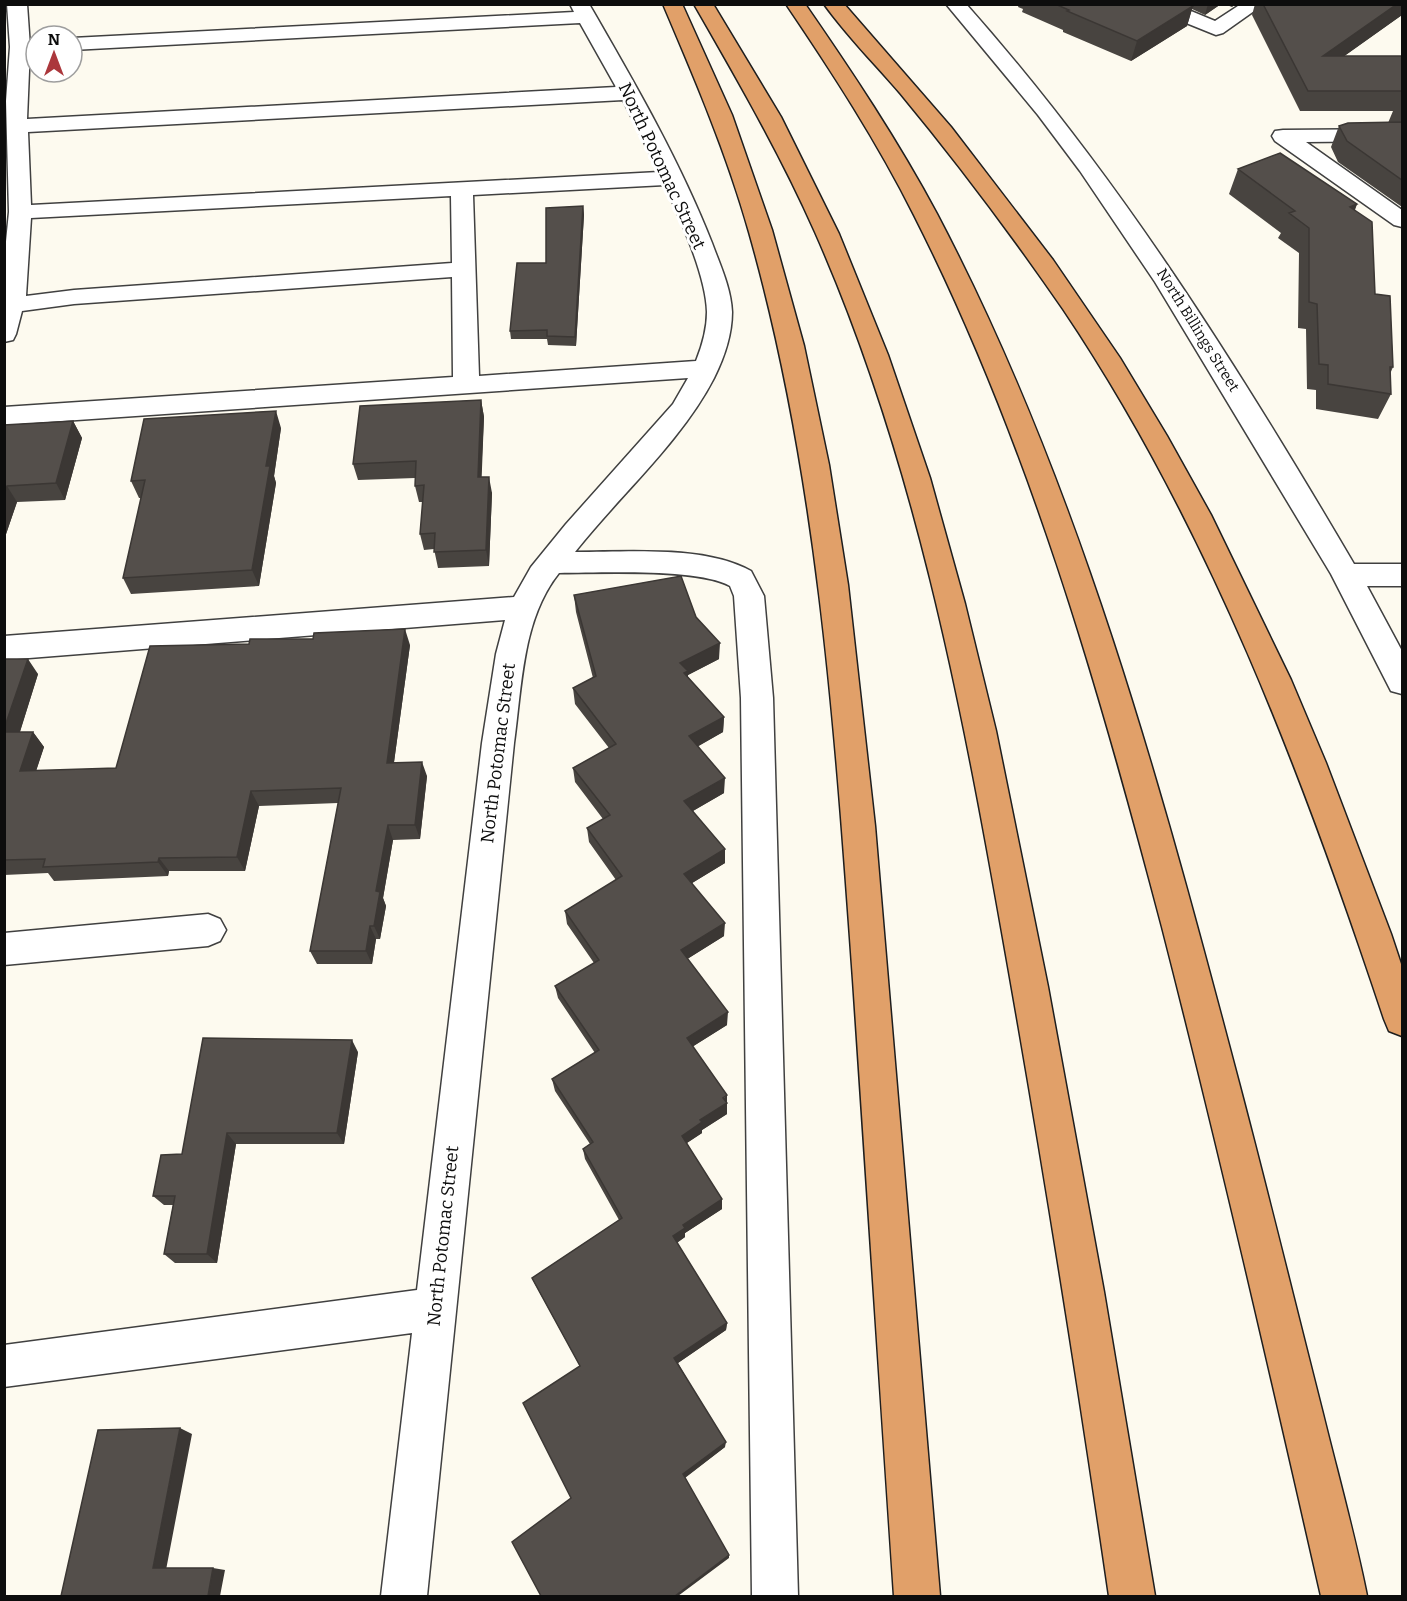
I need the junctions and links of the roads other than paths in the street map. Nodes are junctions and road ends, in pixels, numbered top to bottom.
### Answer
1 (17, 4) edge
2 (672, 4) edge
3 (703, 4) edge
4 (795, 4) edge
5 (833, 4) edge
6 (1156, 4) edge
7 (1255, 4) edge
8 (961, 6) edge
9 (582, 11) edge
10 (24, 31) edge
11 (84, 43) edge
12 (24, 65) edge
13 (629, 93) junction
14 (18, 126) junction
15 (1402, 135) edge
16 (672, 178) junction
17 (462, 189) junction
18 (20, 212) junction
19 (1402, 220) edge
20 (464, 269) junction
21 (11, 305) junction
22 (4, 334) edge
23 (705, 369) junction
24 (466, 386) junction
25 (4, 416) edge
26 (551, 562) junction
27 (1345, 575) junction
28 (1402, 575) edge
29 (523, 608) junction
30 (4, 648) edge
31 (1402, 682) edge
32 (208, 930) dead end
33 (4, 950) edge
34 (1402, 1019) edge
35 (435, 1309) junction
36 (4, 1366) edge
37 (404, 1596) edge
38 (775, 1596) edge
39 (917, 1596) edge
40 (1132, 1596) edge
41 (1344, 1596) edge

1 - 10 street
2 - 39 highway
3 - 40 highway
4 - 41 highway
5 - 34 highway
6 - 7 street
8 - 27 street, North Billings Street
9 - 11 street
9 - 13 street, North Potomac Street
12 - 14 street
13 - 14 street
13 - 16 street, North Potomac Street
14 - 18 street
15 - 19 street
16 - 17 street
16 - 23 street, North Potomac Street
17 - 18 street
17 - 20 street
18 - 21 street
20 - 21 street
20 - 24 street
21 - 22 street
23 - 24 street
23 - 26 street, North Potomac Street
24 - 25 street
26 - 29 street, North Potomac Street
26 - 38 street
27 - 28 street
27 - 31 street, North Billings Street
29 - 30 street
29 - 35 street, North Potomac Street
32 - 33 street
35 - 36 street
35 - 37 street, North Potomac Street

